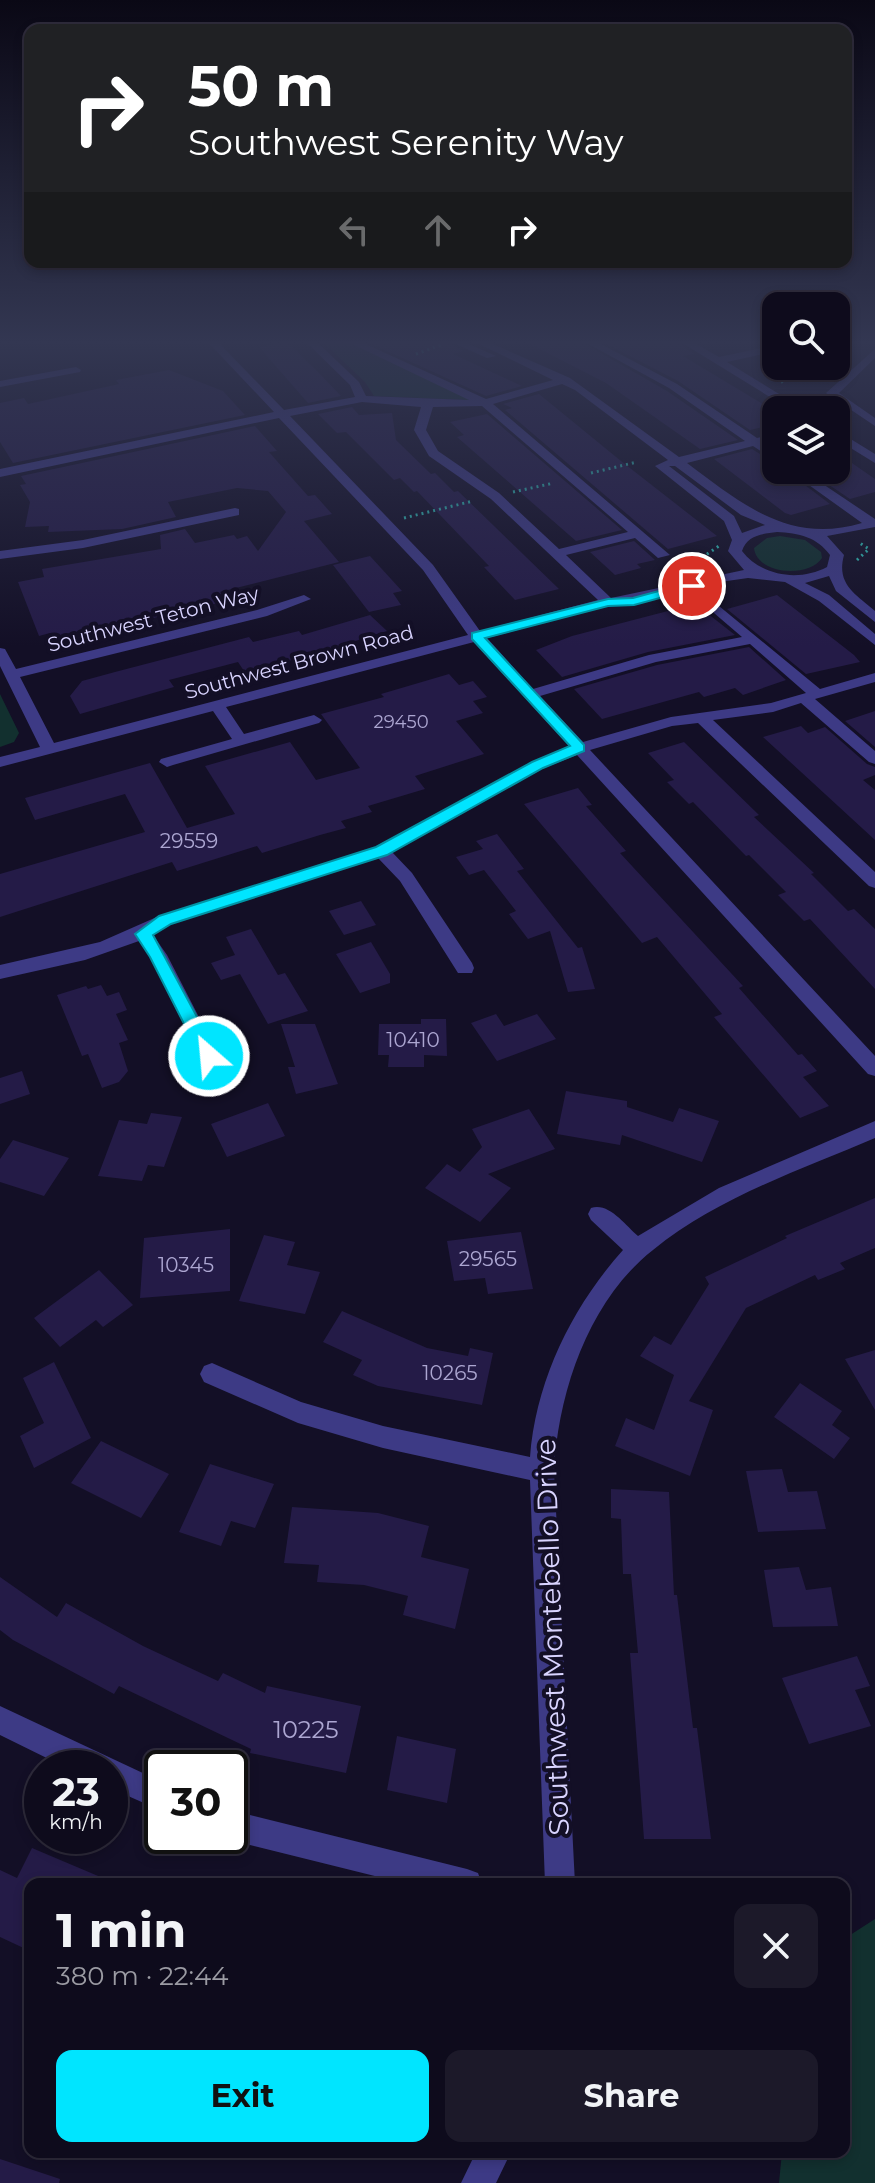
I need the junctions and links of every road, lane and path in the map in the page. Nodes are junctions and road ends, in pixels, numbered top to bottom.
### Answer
1 (140, 443) edge
2 (308, 443) edge
3 (427, 443) edge
4 (532, 443) edge
5 (631, 443) edge
6 (653, 443) edge
7 (755, 443) joint
8 (762, 448) edge
9 (678, 461) junction
10 (661, 466) junction
11 (0, 473) edge
12 (813, 484) edge
13 (235, 512) dead end
14 (874, 528) edge
15 (784, 529) junction
16 (638, 533) junction
17 (811, 534) junction
18 (737, 546) junction
19 (556, 554) junction
20 (843, 554) junction
21 (0, 555) edge
22 (663, 555) dead end
23 (763, 575) junction
24 (788, 579) junction
25 (304, 599) dead end
26 (608, 602) junction
27 (719, 610) dead end
28 (875, 618) edge
29 (477, 636) junction
30 (752, 639) junction
31 (875, 641) edge
32 (0, 652) edge
33 (11, 675) junction
34 (875, 677) edge
35 (531, 694) junction
36 (811, 697) junction
37 (216, 704) junction
38 (701, 717) junction
39 (314, 720) dead end
40 (241, 740) junction
41 (579, 748) junction
42 (49, 749) junction
43 (875, 759) edge
44 (0, 762) edge
45 (167, 762) dead end
46 (381, 851) junction
47 (875, 882) edge
48 (143, 934) junction
49 (465, 968) dead end
50 (0, 972) edge
51 (209, 1056) dead end
52 (875, 1069) edge
53 (875, 1129) edge
54 (599, 1214) dead end
55 (638, 1250) junction
56 (212, 1374) dead end
57 (542, 1471) junction
58 (0, 1720) edge
59 (61, 1750) edge
60 (248, 1829) edge
61 (443, 1878) edge
62 (560, 1878) edge
63 (491, 2158) edge
64 (478, 2183) edge

1 - 11 street
2 - 29 street
3 - 19 street
4 - 16 street
5 - 10 street
6 - 9 street
7 - 8 street
7 - 9 street
9 - 10 street
9 - 15 street
10 - 18 street
12 - 14 street
13 - 21 street
14 - 17 street
14 - 20 street
15 - 17 street
15 - 18 street, Southwest Brown Road
16 - 19 street
16 - 22 street
17 - 20 street
18 - 23 street
18 - 26 street, Southwest Brown Road
19 - 26 street
20 - 24 street
20 - 28 street
23 - 24 street, Southwest Brown Road
23 - 26 street, Southwest Brown Road
24 - 31 street
25 - 33 street, Southwest Teton Way
26 - 29 street, Southwest Brown Road
27 - 30 street
29 - 35 street
29 - 37 street, Southwest Brown Road
30 - 35 street
30 - 36 street
32 - 33 street
33 - 42 street
34 - 36 street
35 - 41 street
36 - 38 street
36 - 43 street
37 - 40 street
37 - 42 street, Southwest Brown Road
38 - 41 street
38 - 47 street
39 - 40 street
40 - 45 street
41 - 46 street
41 - 52 street
42 - 44 street, Southwest Brown Road
46 - 48 street
46 - 49 street
48 - 50 street
48 - 51 street
53 - 55 street, Southwest Montebello Drive
54 - 55 street
55 - 57 street, Southwest Montebello Drive
56 - 57 street
57 - 62 street, Southwest Montebello Drive
58 - 59 street
60 - 61 street
63 - 64 street

